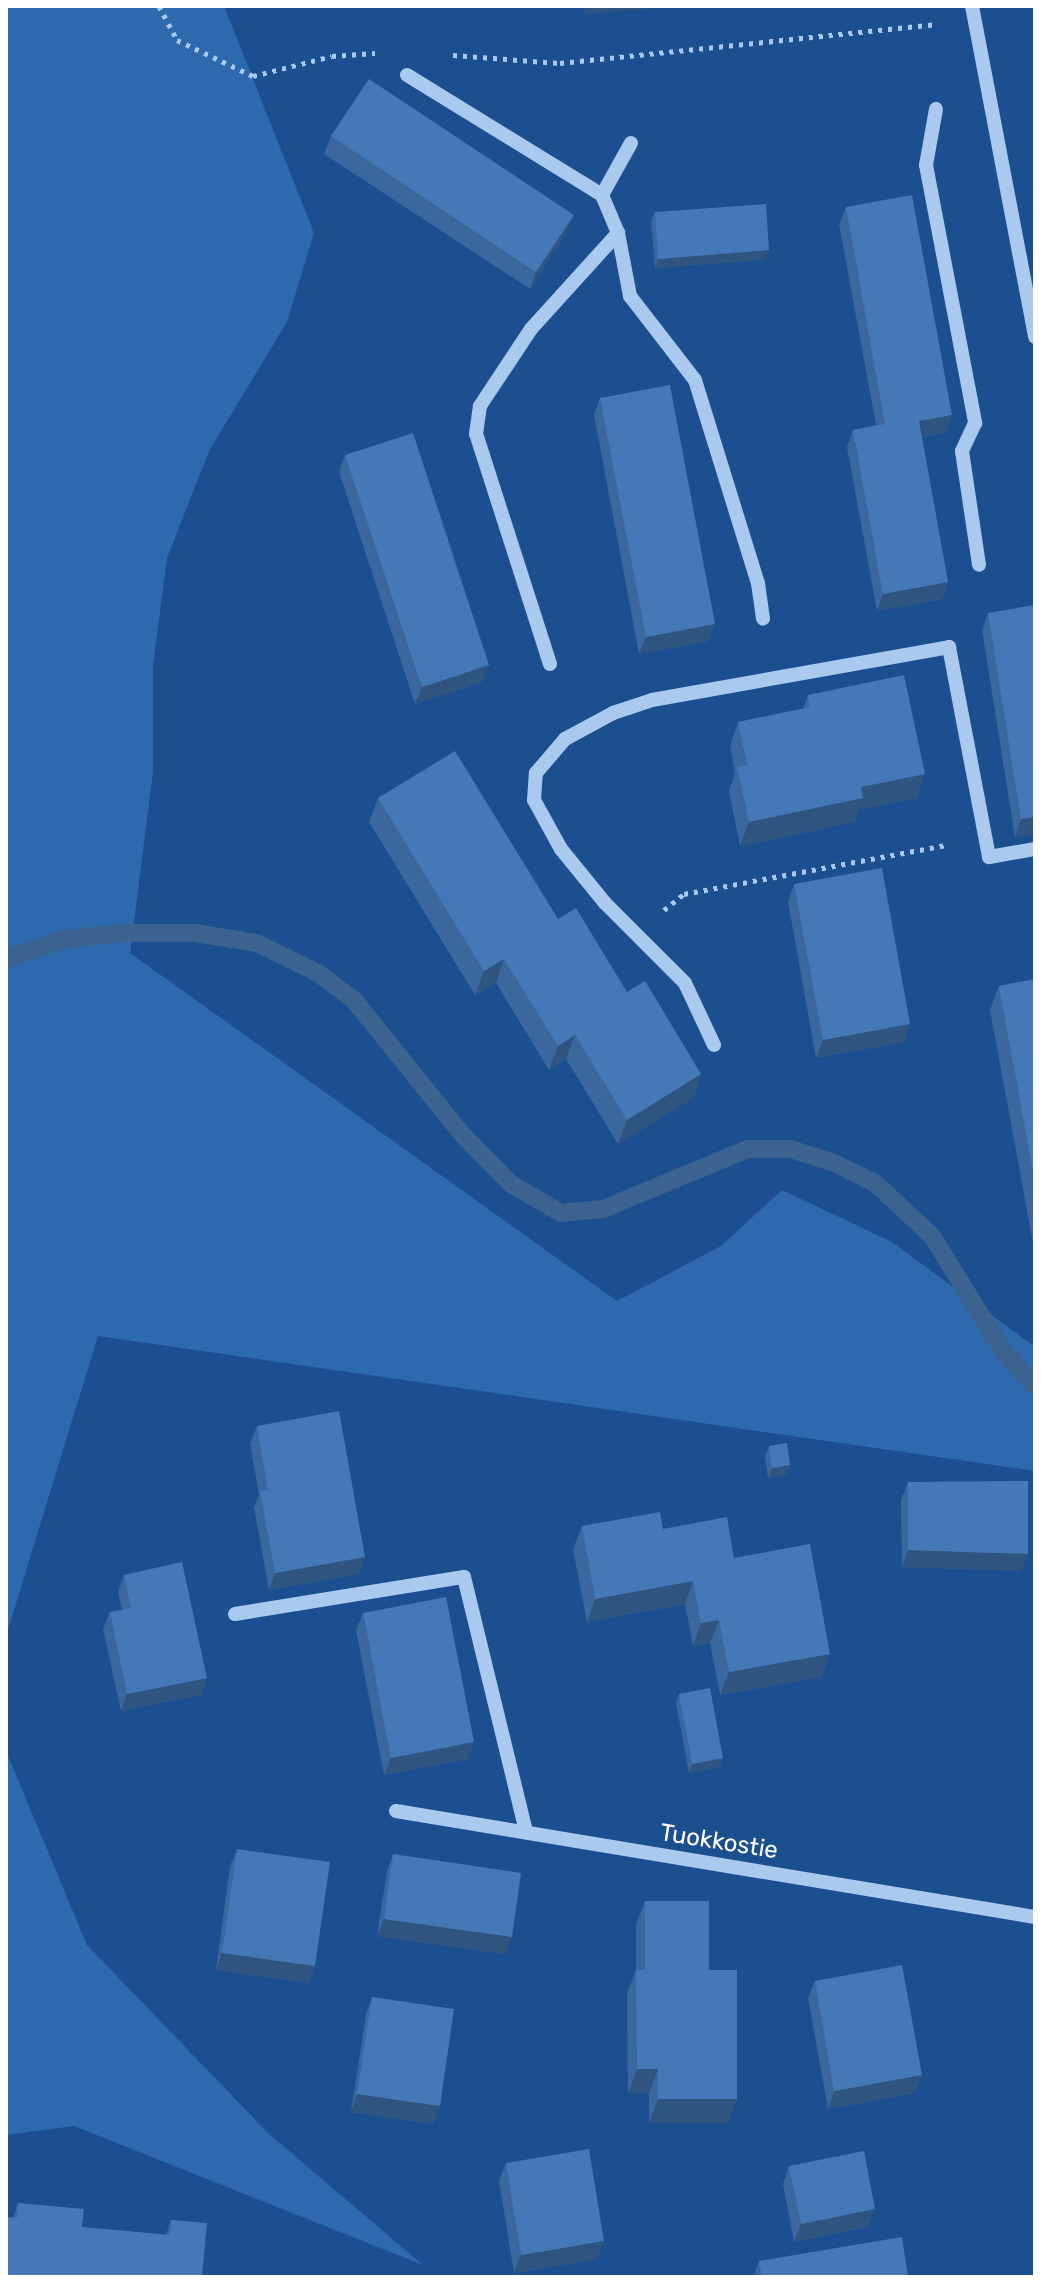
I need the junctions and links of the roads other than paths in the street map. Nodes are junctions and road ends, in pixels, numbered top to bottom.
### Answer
1 (972, 6) edge
2 (407, 75) dead end
3 (936, 109) dead end
4 (631, 143) dead end
5 (602, 195) junction
6 (618, 233) junction
7 (1035, 337) edge
8 (979, 565) dead end
9 (763, 619) dead end
10 (550, 664) dead end
11 (1035, 849) edge
12 (714, 1045) dead end
13 (235, 1614) dead end
14 (396, 1811) dead end
15 (526, 1832) junction
16 (1035, 1917) edge

1 - 7 street
2 - 5 street
3 - 8 street
4 - 5 street
5 - 6 street
6 - 9 street
6 - 10 street
11 - 12 street
13 - 15 street
14 - 15 street, Tuokkostie
15 - 16 street, Tuokkostie

